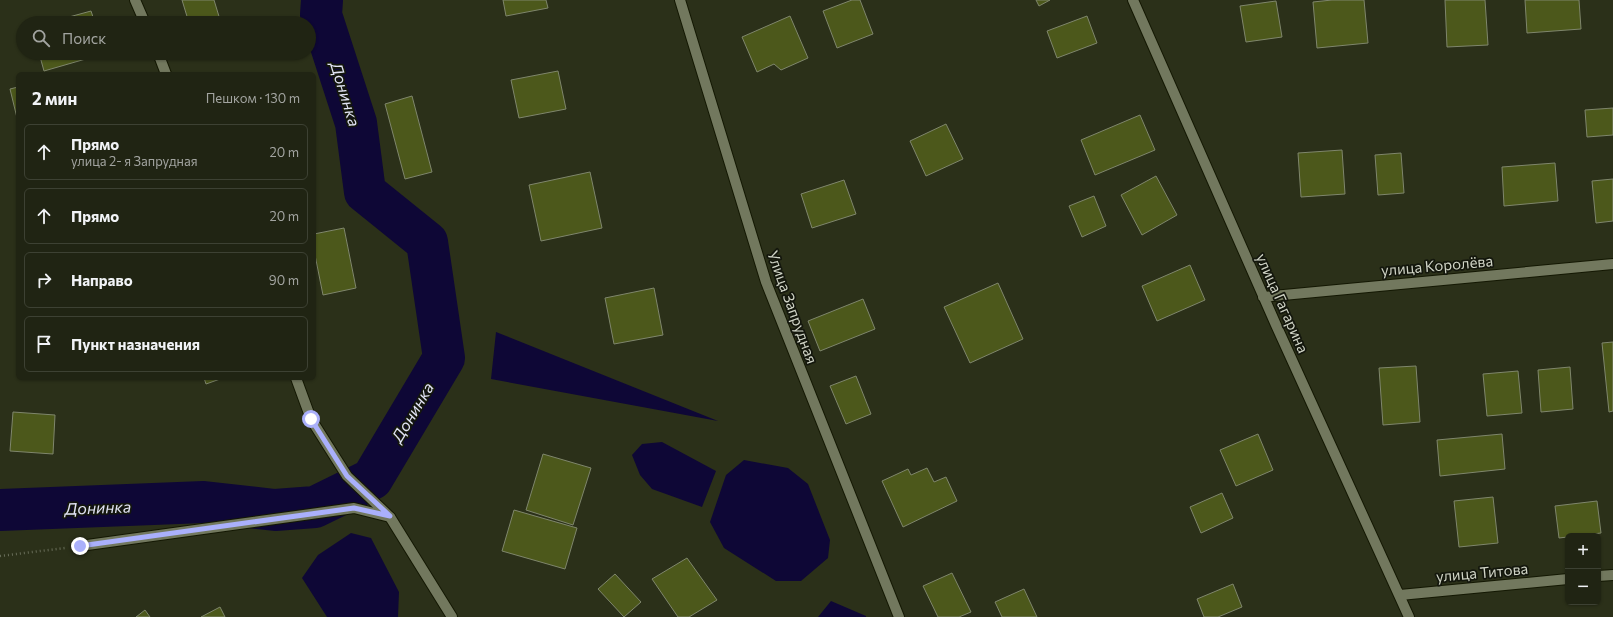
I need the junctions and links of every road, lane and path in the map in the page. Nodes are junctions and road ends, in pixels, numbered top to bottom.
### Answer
1 (135, 0) edge
2 (680, 0) edge
3 (1133, 0) edge
4 (142, 16) edge
5 (161, 60) edge
6 (165, 72) edge
7 (1613, 264) edge
8 (1264, 296) junction
9 (297, 380) edge
10 (390, 516) junction
11 (80, 546) joint
12 (0, 556) edge
13 (1613, 575) edge
14 (1601, 576) edge
15 (1565, 579) edge
16 (1400, 595) junction
17 (452, 617) edge
18 (899, 617) edge
19 (1409, 617) edge

1 - 4 street
2 - 18 street, Улица Запрудная
3 - 8 street, улица Гагарина
5 - 6 street
7 - 8 street, улица Королёва
8 - 16 street, улица Гагарина
9 - 10 street
10 - 11 street
10 - 17 street
11 - 12 path
13 - 14 street
15 - 16 street, улица Титова
16 - 19 street, улица Гагарина

